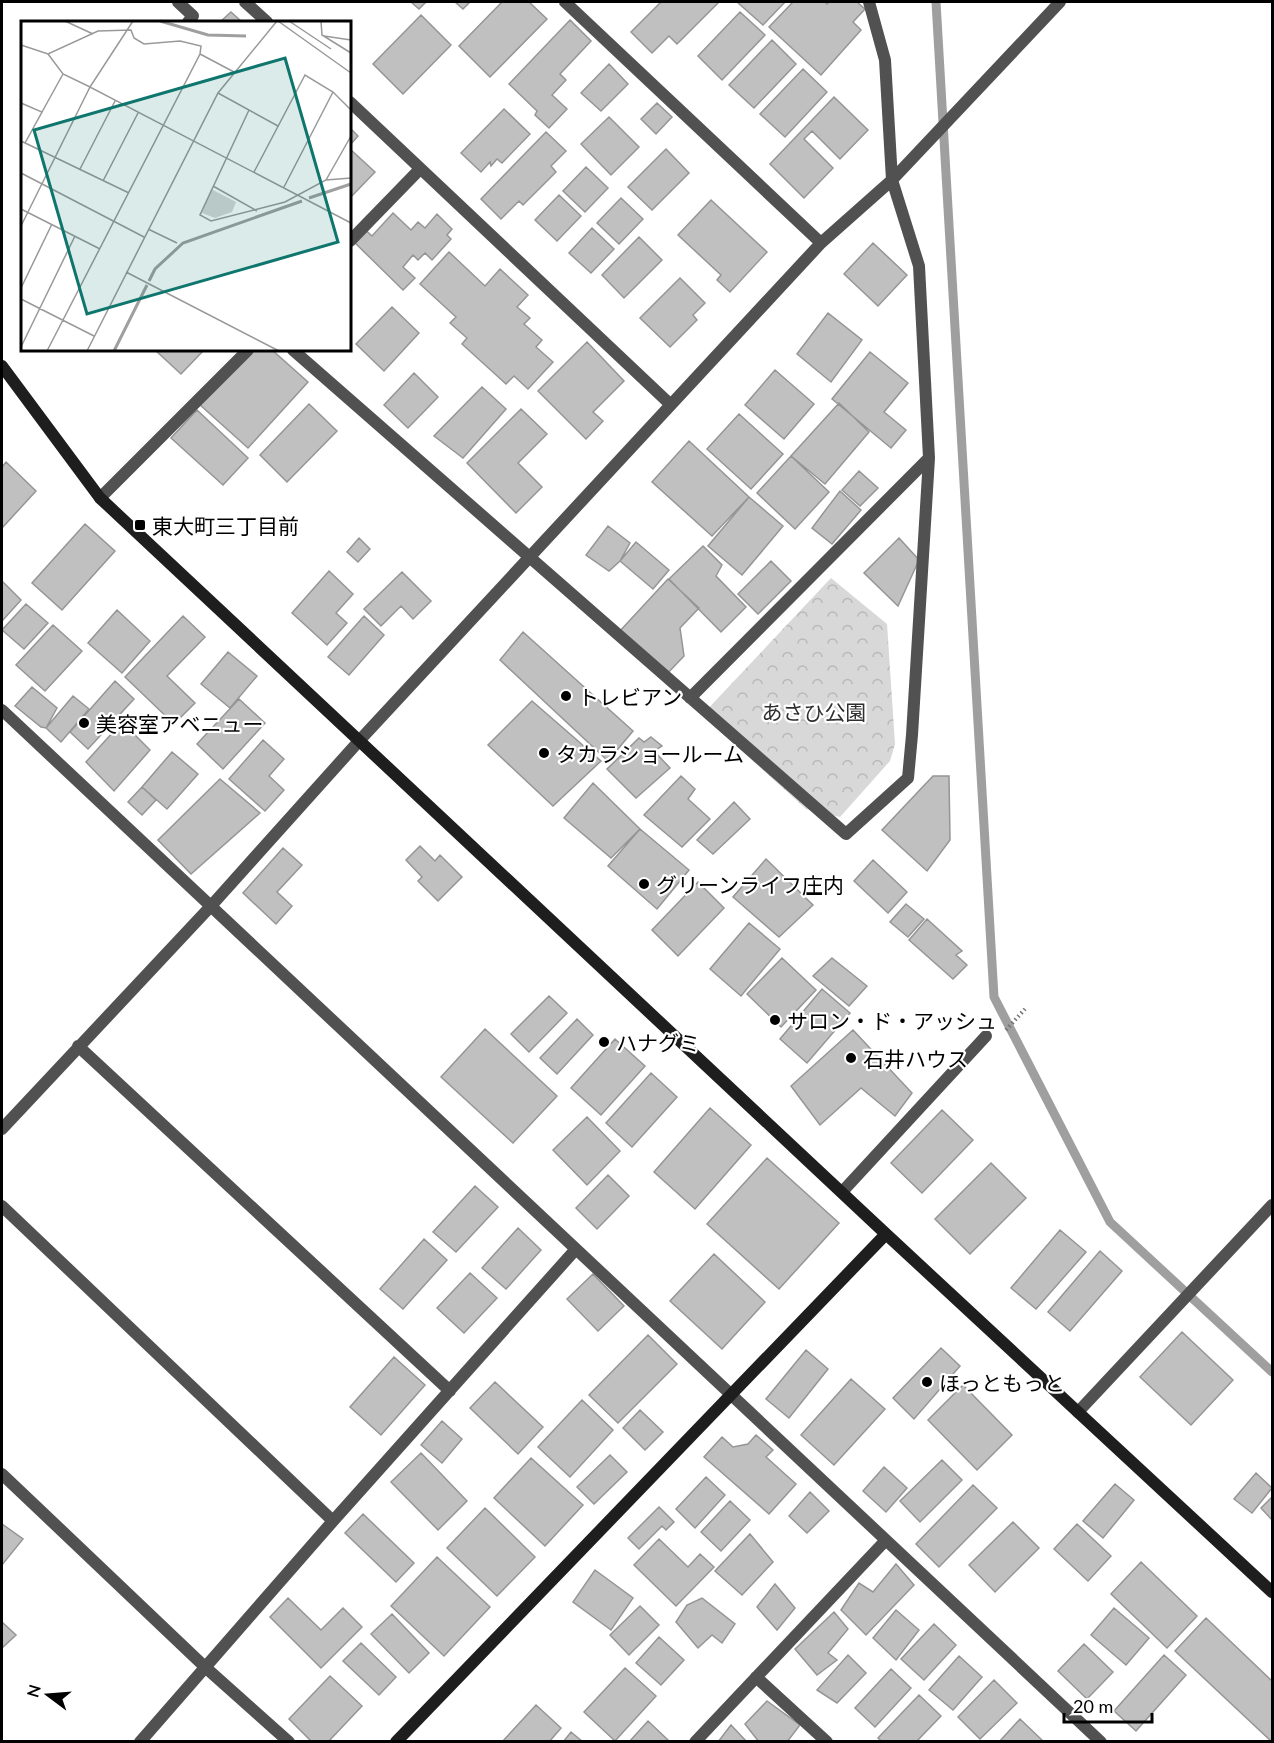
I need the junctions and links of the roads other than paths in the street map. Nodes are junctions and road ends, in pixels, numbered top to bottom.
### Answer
1 (178, 2) edge
2 (245, 2) edge
3 (565, 2) edge
4 (869, 2) edge
5 (1060, 2) edge
6 (189, 21) edge
7 (266, 21) edge
8 (351, 103) edge
9 (420, 169) junction
10 (892, 180) junction
11 (351, 241) edge
12 (821, 243) junction
13 (247, 351) edge
14 (294, 351) edge
15 (2, 366) edge
16 (670, 405) junction
17 (929, 459) junction
18 (100, 498) junction
19 (529, 558) junction
20 (690, 698) junction
21 (2, 710) edge
22 (359, 741) junction
23 (211, 906) junction
24 (986, 1036) dead end
25 (78, 1046) junction
26 (2, 1129) edge
27 (842, 1192) junction
28 (1272, 1205) edge
29 (2, 1206) edge
30 (886, 1234) junction
31 (576, 1249) junction
32 (450, 1391) junction
33 (731, 1395) junction
34 (1078, 1412) junction
35 (2, 1474) edge
36 (333, 1521) junction
37 (886, 1540) junction
38 (1272, 1592) edge
39 (205, 1667) junction
40 (756, 1677) junction
41 (140, 1742) edge
42 (289, 1742) edge
43 (396, 1742) edge
44 (695, 1742) edge
45 (827, 1742) edge
46 (1101, 1742) edge

1 - 6 street
2 - 7 street
3 - 12 street
4 - 10 street
5 - 10 street
8 - 9 street
9 - 11 street
9 - 16 street
10 - 12 street
10 - 17 street
12 - 16 street
13 - 18 street
14 - 19 street
15 - 18 street
16 - 19 street
17 - 20 street
17 - 20 street
18 - 22 street
19 - 20 street
19 - 22 street
21 - 23 street
22 - 23 street
22 - 27 street
23 - 25 street
23 - 31 street
24 - 27 street
25 - 26 street
25 - 32 street
27 - 30 street
28 - 34 street
29 - 36 street
30 - 33 street
30 - 34 street
31 - 32 street
31 - 33 street
32 - 36 street
33 - 37 street
33 - 43 street
34 - 38 street
35 - 39 street
36 - 39 street
37 - 40 street
37 - 46 street
39 - 41 street
39 - 42 street
40 - 44 street
40 - 45 street

